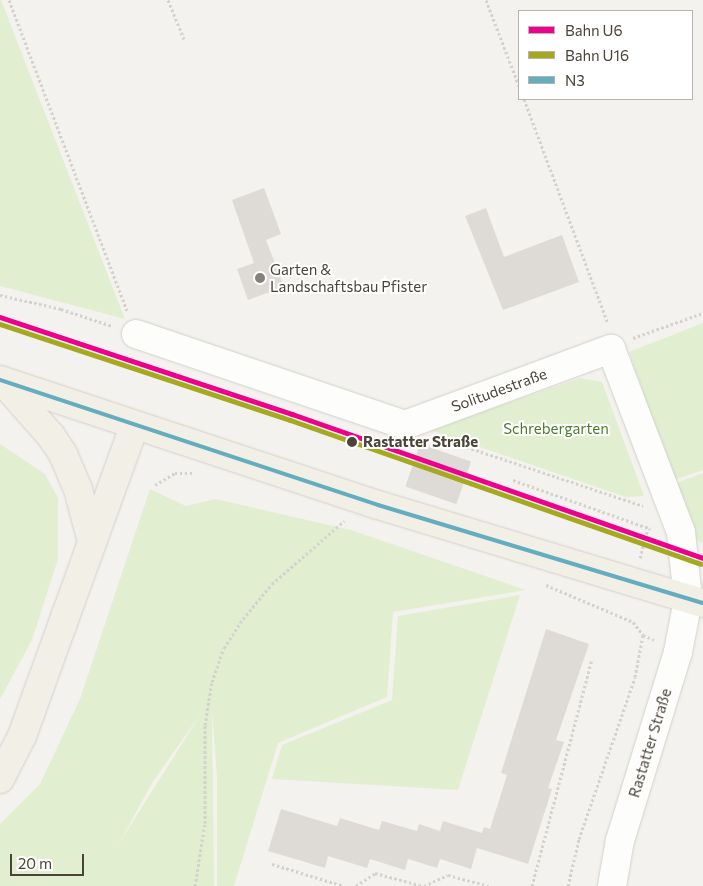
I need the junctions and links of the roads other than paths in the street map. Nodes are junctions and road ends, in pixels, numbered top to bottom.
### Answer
1 (136, 334) road end
2 (1, 381) edge
3 (134, 426) junction
4 (92, 542) junction
5 (696, 601) edge
6 (34, 699) junction
7 (0, 738) edge
8 (0, 780) edge
9 (612, 886) edge

1 - 5 street, Solitudestraße
2 - 3 main road
2 - 4 main road
3 - 4 main road
3 - 5 main road
4 - 6 main road
5 - 9 street, Rastatter Straße
6 - 7 main road
6 - 8 main road

